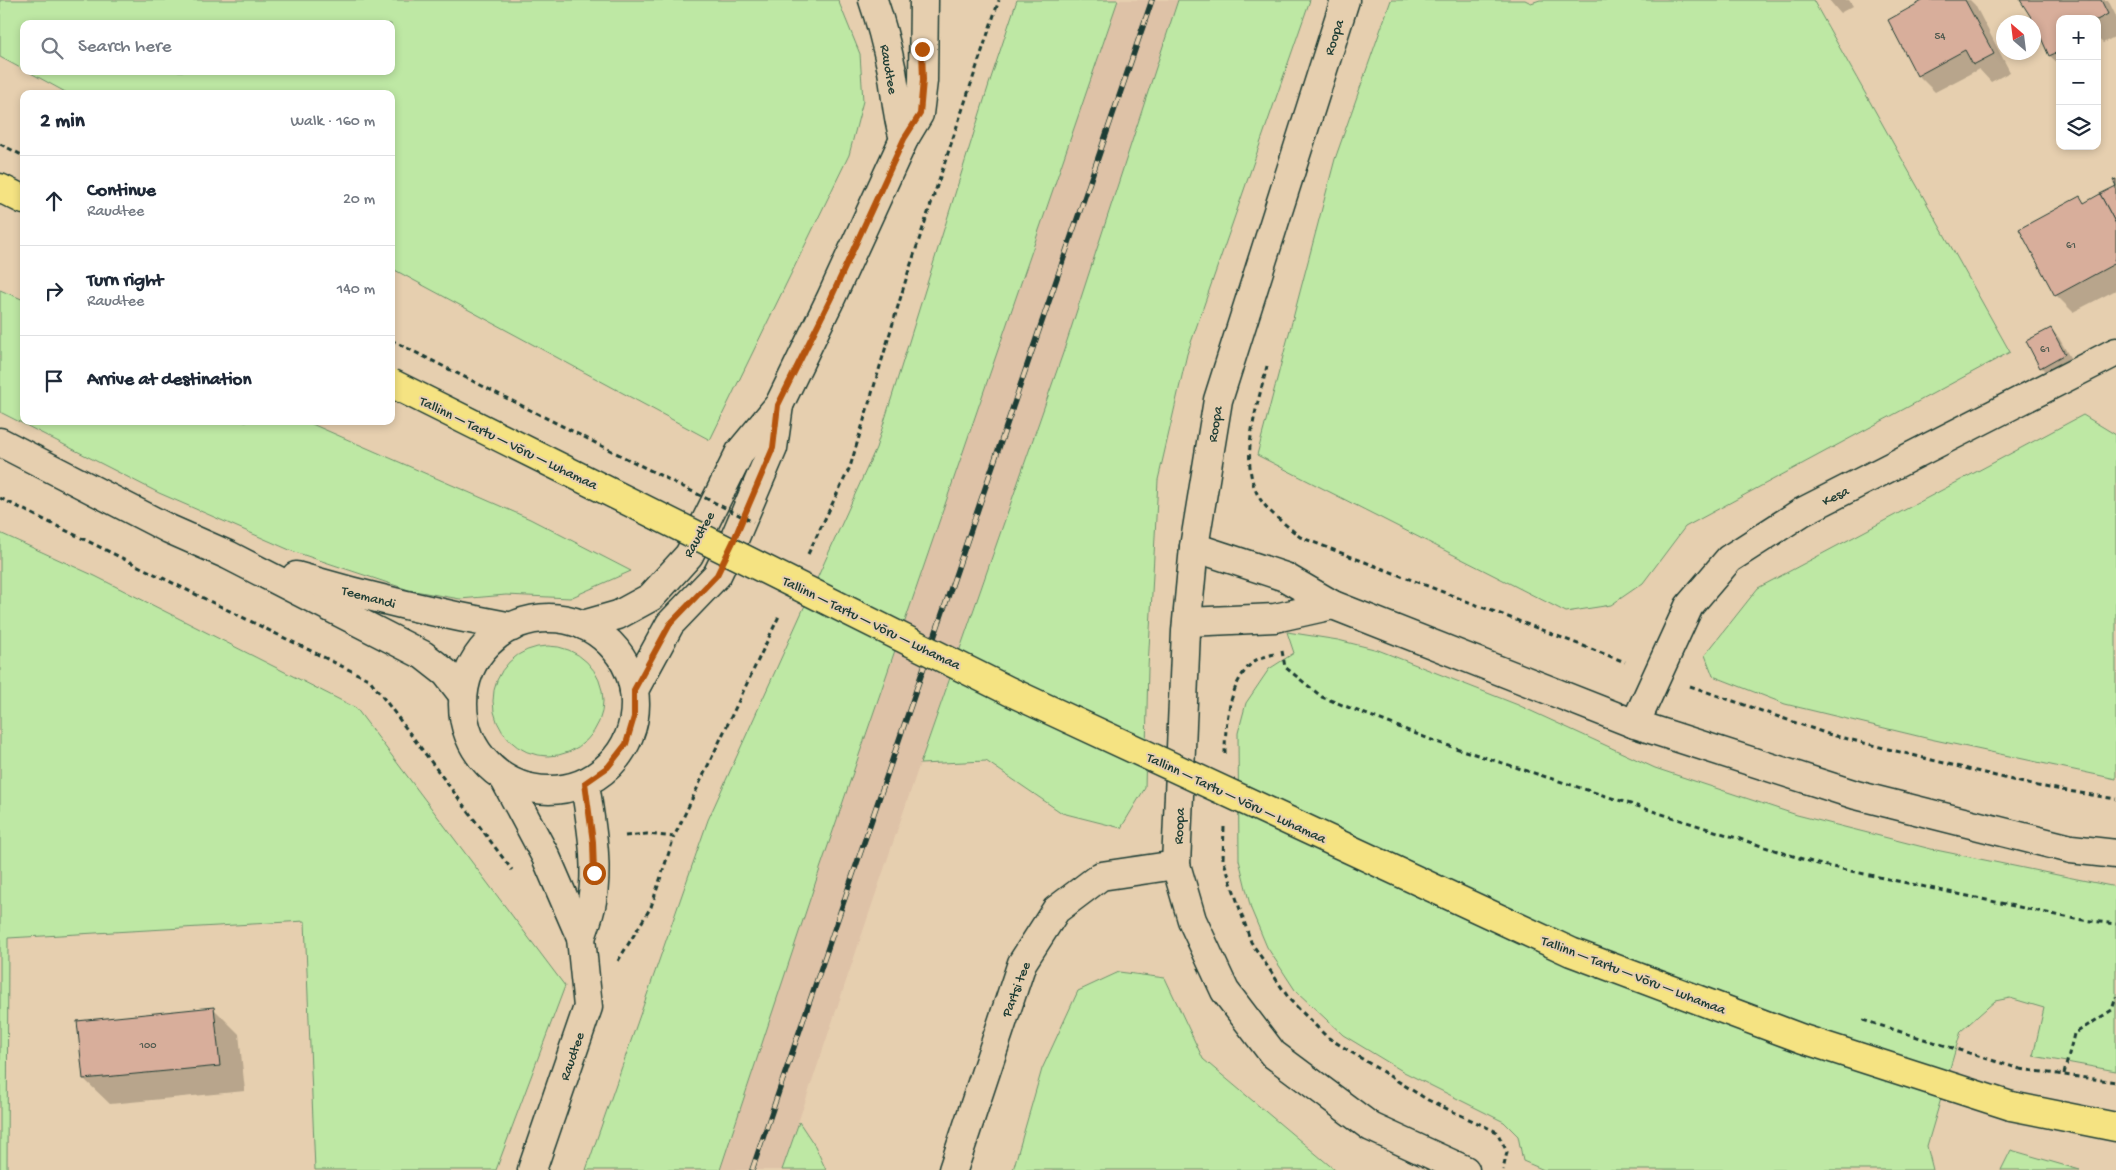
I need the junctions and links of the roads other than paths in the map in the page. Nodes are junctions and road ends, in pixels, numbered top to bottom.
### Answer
1 (873, 0) edge
2 (924, 0) edge
3 (1345, 0) edge
4 (904, 139) junction
5 (0, 188) edge
6 (20, 198) edge
7 (2116, 352) edge
8 (395, 385) edge
9 (778, 405) junction
10 (0, 442) edge
11 (1194, 547) junction
12 (228, 555) junction
13 (1333, 605) junction
14 (1188, 622) junction
15 (583, 625) junction
16 (512, 626) junction
17 (634, 690) junction
18 (463, 695) junction
19 (1635, 724) junction
20 (504, 778) junction
21 (585, 783) junction
22 (2116, 854) edge
23 (1176, 865) junction
24 (581, 938) junction
25 (2116, 1126) edge
26 (532, 1170) edge
27 (953, 1170) edge
28 (1465, 1170) edge

1 - 4 street, Raudtee
2 - 4 street, Raudtee
3 - 11 street, Roopa
4 - 9 street, Raudtee
5 - 6 highway
7 - 19 street, Kesa
8 - 25 highway, Tallinn — Tartu — Võru — Luhamaa, bridge
9 - 15 street, Raudtee
9 - 17 street, Raudtee
10 - 12 street, Teemandi
11 - 13 street
11 - 14 street, Roopa
12 - 16 street, Teemandi
12 - 18 street, Teemandi
13 - 14 street
13 - 19 street
14 - 23 street, Roopa
15 - 16 street, Raudtee
15 - 17 street, Raudtee
16 - 18 street, Raudtee
17 - 21 street, Raudtee
18 - 20 street, Raudtee
19 - 22 street
20 - 21 street, Raudtee
20 - 24 street, Raudtee
21 - 24 street, Raudtee
23 - 27 street, Partsi tee
23 - 28 street, Roopa
24 - 26 street, Raudtee

